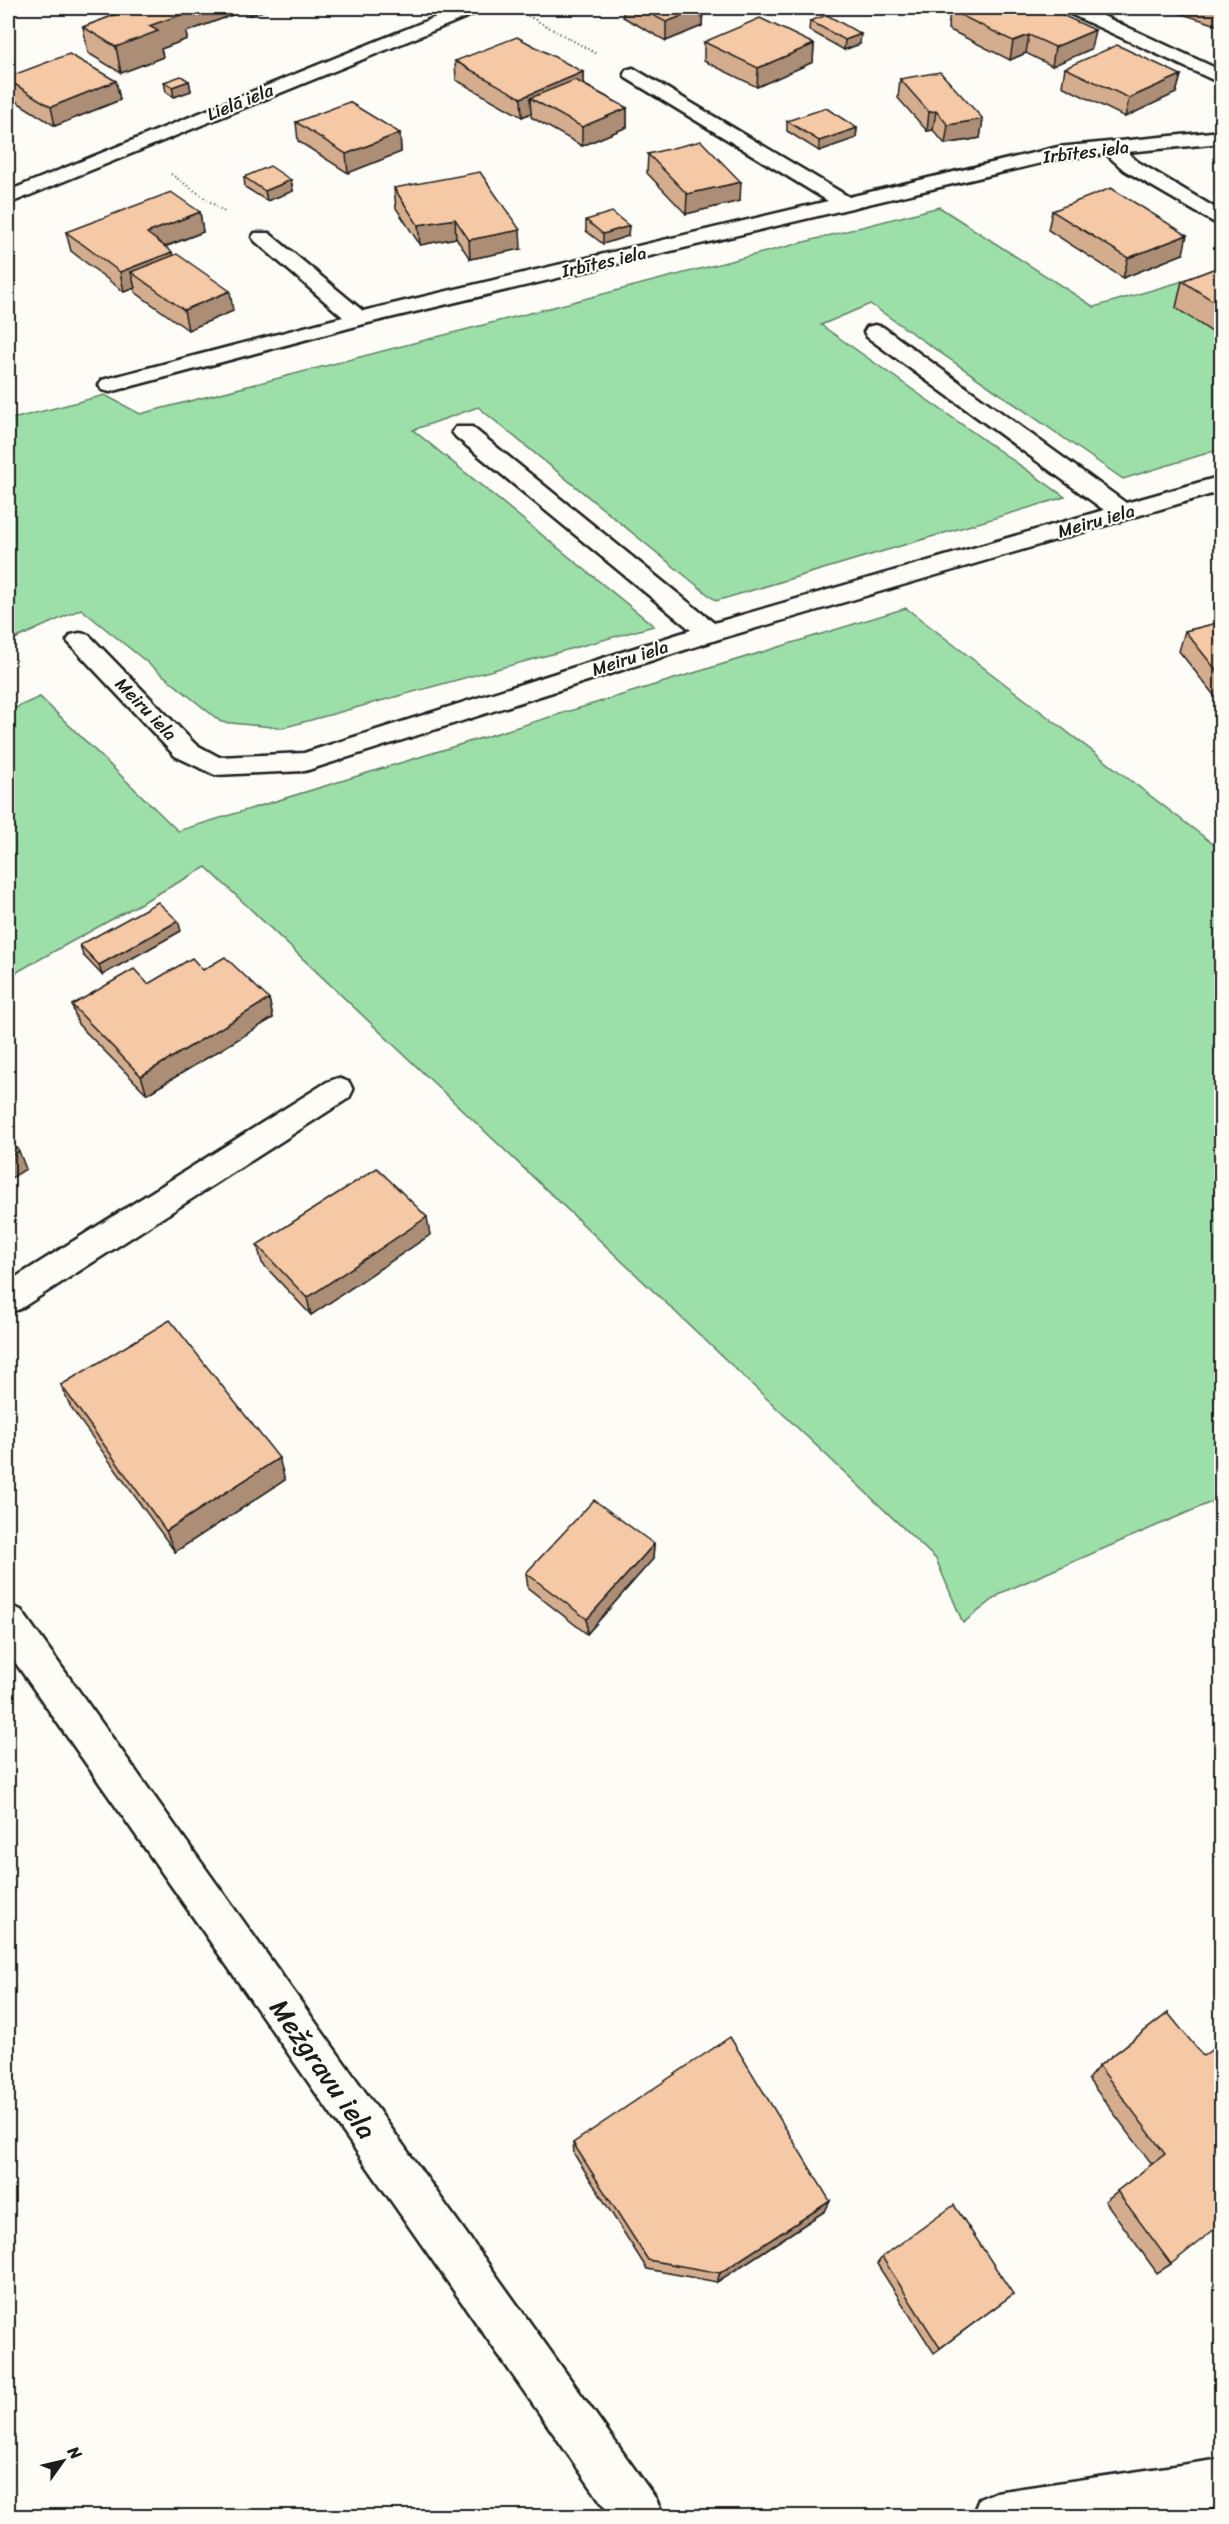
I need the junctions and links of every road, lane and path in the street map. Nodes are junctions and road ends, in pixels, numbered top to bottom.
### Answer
1 (472, 8) edge
2 (513, 8) edge
3 (1072, 8) edge
4 (633, 74) joint
5 (1221, 78) edge
6 (1221, 137) edge
7 (131, 146) junction
8 (1110, 147) junction
9 (8, 198) edge
10 (848, 205) junction
11 (1221, 221) edge
12 (262, 237) joint
13 (359, 320) junction
14 (875, 332) dead end
15 (110, 385) dead end
16 (464, 432) dead end
17 (1221, 483) edge
18 (1124, 513) junction
19 (710, 633) junction
20 (80, 641) dead end
21 (338, 1090) dead end
22 (8, 1299) edge
23 (8, 1622) edge
24 (1221, 2483) edge
25 (639, 2517) edge
26 (996, 2517) edge

1 - 7 street, Lielā iela
2 - 4 path
3 - 5 street
4 - 10 street
6 - 8 street, Irbītes iela
7 - 9 street, Lielā iela
7 - 12 path
8 - 10 street, Irbītes iela
8 - 11 street
10 - 13 street, Irbītes iela
12 - 13 street
13 - 15 street, Irbītes iela
14 - 18 street
16 - 19 street
17 - 18 street, Meiru iela
18 - 19 street, Meiru iela
19 - 20 street, Meiru iela
21 - 22 street
23 - 25 street, Mežgravu iela
24 - 26 street

